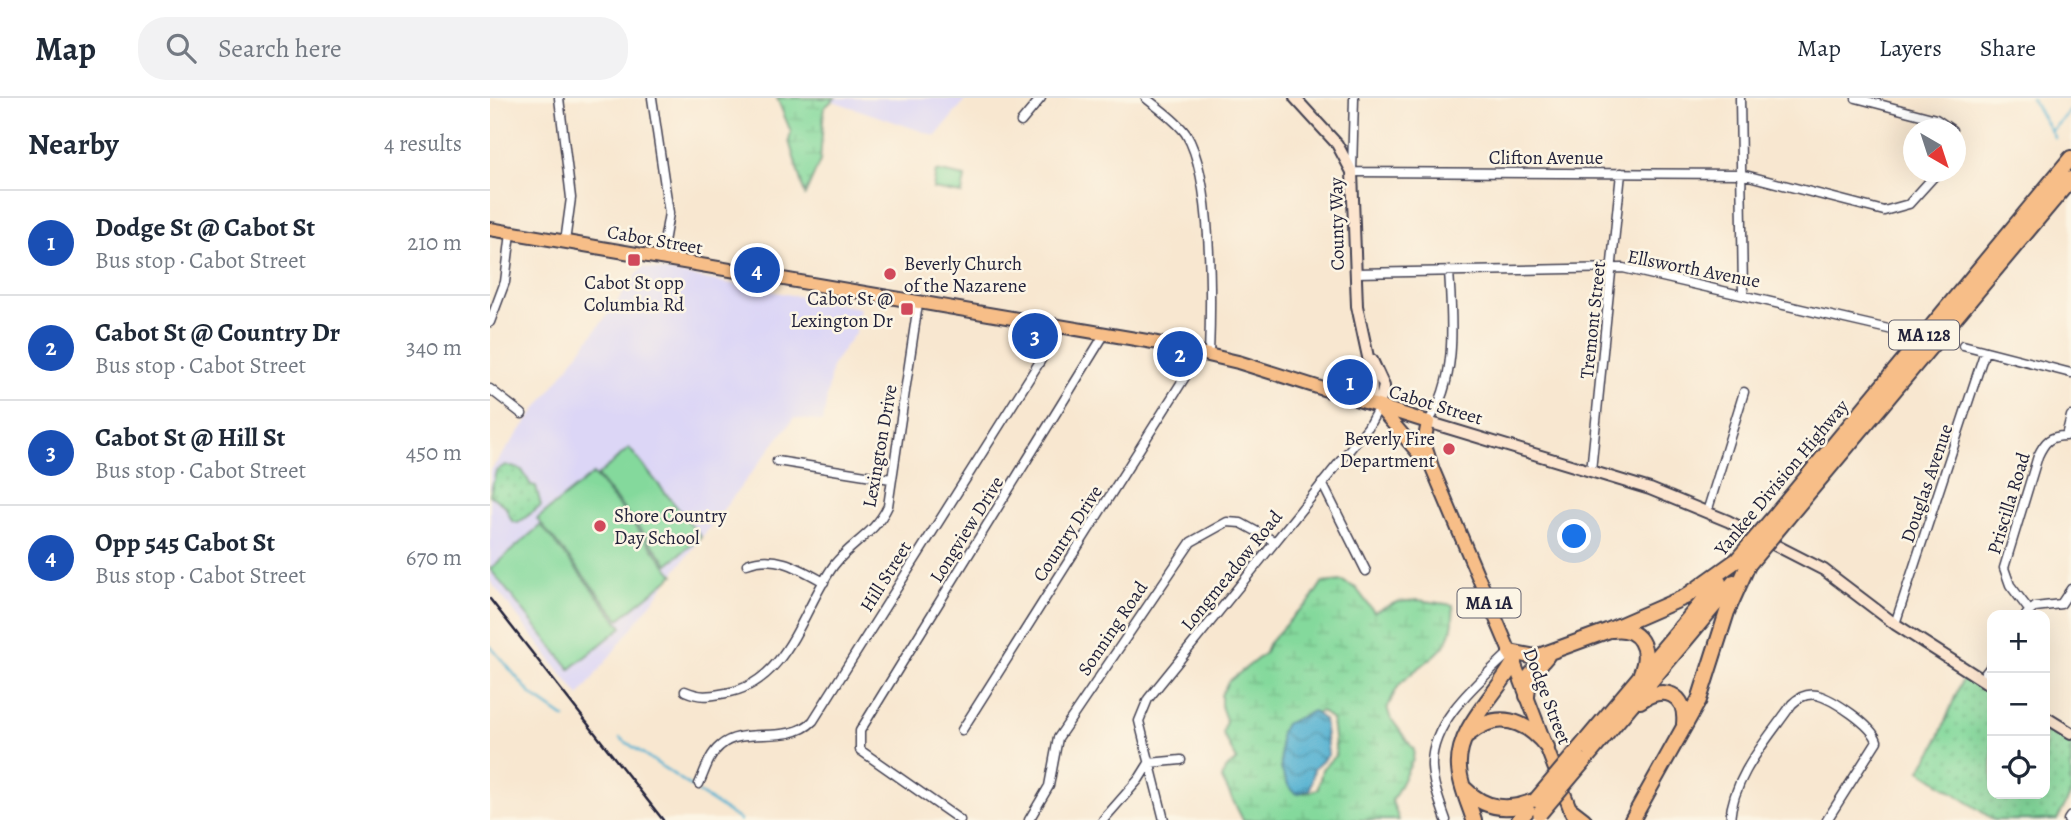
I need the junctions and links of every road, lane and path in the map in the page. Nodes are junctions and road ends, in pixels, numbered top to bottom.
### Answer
1 (559, 98) edge
2 (652, 98) edge
3 (1041, 98) edge
4 (1146, 98) edge
5 (1295, 98) edge
6 (1354, 98) edge
7 (1740, 98) edge
8 (1856, 98) edge
9 (1936, 119) edge
10 (1021, 122) dead end
11 (2071, 158) edge
12 (1352, 172) junction
13 (1621, 173) junction
14 (1741, 174) junction
15 (2071, 179) edge
16 (1929, 182) edge
17 (490, 229) edge
18 (511, 233) junction
19 (565, 242) junction
20 (661, 260) junction
21 (1614, 269) junction
22 (1449, 271) junction
23 (1355, 272) junction
24 (1743, 293) junction
25 (918, 304) junction
26 (490, 322) edge
27 (1060, 327) junction
28 (1897, 331) dead end
29 (1104, 335) junction
30 (1963, 345) dead end
31 (1193, 351) junction
32 (1985, 351) junction
33 (1209, 355) junction
34 (2071, 373) edge
35 (490, 389) edge
36 (1744, 392) dead end
37 (1379, 407) junction
38 (522, 414) dead end
39 (2071, 416) edge
40 (1428, 422) junction
41 (2069, 436) edge
42 (777, 461) dead end
43 (1433, 470) junction
44 (1591, 471) junction
45 (891, 479) junction
46 (1322, 483) junction
47 (1707, 512) junction
48 (1783, 514) junction
49 (1274, 541) junction
50 (1743, 562) junction
51 (747, 564) dead end
52 (1366, 571) dead end
53 (824, 582) junction
54 (2071, 589) edge
55 (2026, 610) edge
56 (2036, 610) edge
57 (1895, 624) junction
58 (1607, 631) junction
59 (1548, 655) junction
60 (1512, 657) junction
61 (1987, 671) edge
62 (1638, 679) junction
63 (1981, 679) junction
64 (1987, 683) edge
65 (685, 691) dead end
66 (1527, 696) junction
67 (1622, 715) junction
68 (2050, 720) edge
69 (1684, 727) junction
70 (962, 730) dead end
71 (2071, 733) edge
72 (1466, 738) junction
73 (1547, 747) junction
74 (1581, 755) junction
75 (1181, 760) dead end
76 (1149, 763) junction
77 (699, 784) dead end
78 (1463, 787) junction
79 (1537, 811) edge
80 (1573, 815) edge
81 (1631, 819) edge
82 (960, 820) edge
83 (1029, 820) edge
84 (1103, 820) edge
85 (1164, 820) edge
86 (1446, 820) edge
87 (1475, 820) edge
88 (1519, 820) edge
89 (1584, 820) edge
90 (1730, 820) edge
91 (1827, 820) edge

1 - 19 street
2 - 20 street
3 - 10 street
4 - 33 street
5 - 12 main road
6 - 12 street, County Way
7 - 14 street
8 - 9 street
11 - 48 highway, Yankee Division Highway / MA 128
12 - 13 street, Clifton Avenue
12 - 23 main road, County Way
13 - 14 street, Clifton Avenue
13 - 21 street, Tremont Street
14 - 16 street, Clifton Avenue
14 - 24 street
15 - 48 highway, Yankee Division Highway / MA 128
17 - 18 highway, Cabot Street
18 - 19 highway, Cabot Street
18 - 26 street
19 - 20 highway, Cabot Street
20 - 25 highway, Cabot Street
21 - 22 street, Ellsworth Avenue
21 - 24 street, Ellsworth Avenue
21 - 44 street, Tremont Street
22 - 23 street, Ellsworth Avenue
22 - 40 street
23 - 37 main road, County Way
24 - 28 street, Ellsworth Avenue
25 - 27 highway, Cabot Street
25 - 45 street, Lexington Drive
27 - 29 highway, Cabot Street
27 - 77 street, Hill Street
29 - 31 highway, Cabot Street
29 - 82 street, Longview Drive
30 - 32 street
31 - 33 highway, Cabot Street
31 - 70 street, Country Drive
32 - 34 street
32 - 57 street, Douglas Avenue
33 - 37 highway, Cabot Street
35 - 38 street
36 - 47 street
37 - 40 highway, Cabot Street
37 - 43 highway, Dodge Street / MA 1A
37 - 46 street, Longmeadow Road
39 - 41 street, Priscilla Road
40 - 43 highway, Dodge Street / MA 1A
40 - 44 main road, Cabot Street
41 - 55 street, Priscilla Road
42 - 45 street
43 - 60 highway, Dodge Street / MA 1A
44 - 47 main road, Cabot Street
45 - 53 street, Lexington Drive
46 - 49 street, Longmeadow Road
46 - 52 street
47 - 57 main road, Cabot Street
48 - 50 highway, Yankee Division Highway / MA 128, bridge
49 - 76 street, Longmeadow Road
49 - 83 street, Sonning Road
50 - 58 highway
50 - 62 highway, Yankee Division Highway / MA 128
50 - 67 highway, Yankee Division Highway / MA 128
50 - 69 highway
51 - 53 street
53 - 65 street, Lexington Drive
54 - 56 street
57 - 63 main road, Cabot Street
58 - 59 highway
58 - 62 highway
59 - 60 highway
59 - 66 highway
60 - 66 highway, Dodge Street / MA 1A
60 - 72 highway
60 - 86 street
61 - 63 street
62 - 74 highway, Yankee Division Highway / MA 128
63 - 64 main road, Cabot Street
66 - 73 highway, Dodge Street / MA 1A
67 - 69 highway
67 - 74 highway, Yankee Division Highway / MA 128
68 - 71 main road
69 - 81 highway
72 - 73 highway
72 - 78 highway
73 - 80 highway, Dodge Street / MA 1A
74 - 79 highway, Yankee Division Highway / MA 128, bridge
75 - 76 street
76 - 84 street
76 - 85 street, Longmeadow Road
78 - 79 highway
78 - 87 highway
79 - 88 highway, Yankee Division Highway / MA 128
80 - 89 highway
90 - 91 street

